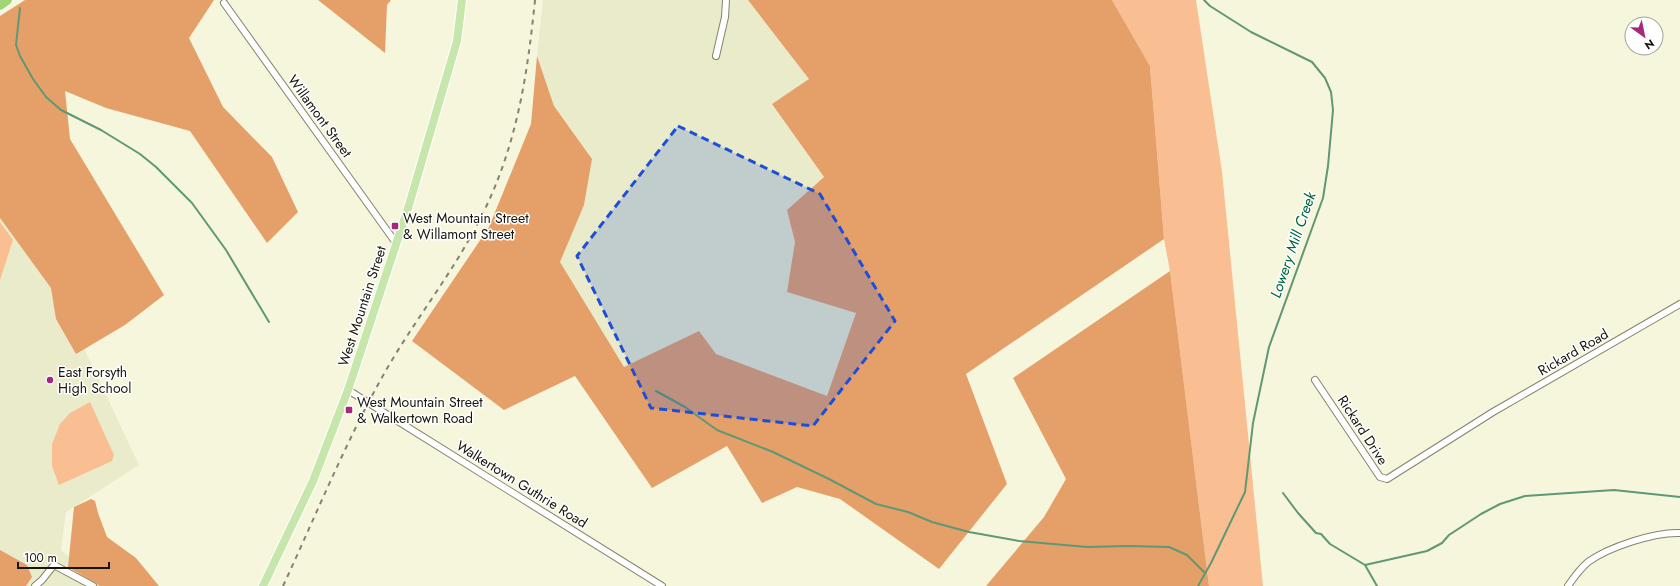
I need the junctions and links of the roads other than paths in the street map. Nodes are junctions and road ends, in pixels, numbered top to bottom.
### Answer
1 (8, 0) edge
2 (462, 0) edge
3 (726, 0) edge
4 (224, 3) dead end
5 (0, 5) edge
6 (716, 56) dead end
7 (396, 243) junction
8 (1680, 304) edge
9 (1315, 380) dead end
10 (348, 390) junction
11 (1478, 421) joint
12 (1680, 533) edge
13 (35, 586) edge
14 (93, 586) edge
15 (264, 586) edge
16 (662, 586) edge
17 (1568, 586) edge

1 - 5 highway
2 - 7 main road, West Mountain Street
3 - 6 street
4 - 7 street, Willamont Street
7 - 10 main road, West Mountain Street
8 - 11 street, Rickard Road
9 - 11 street, Rickard Drive
10 - 15 main road, West Mountain Street
10 - 16 street, Walkertown Guthrie Road
12 - 17 street
13 - 14 street

